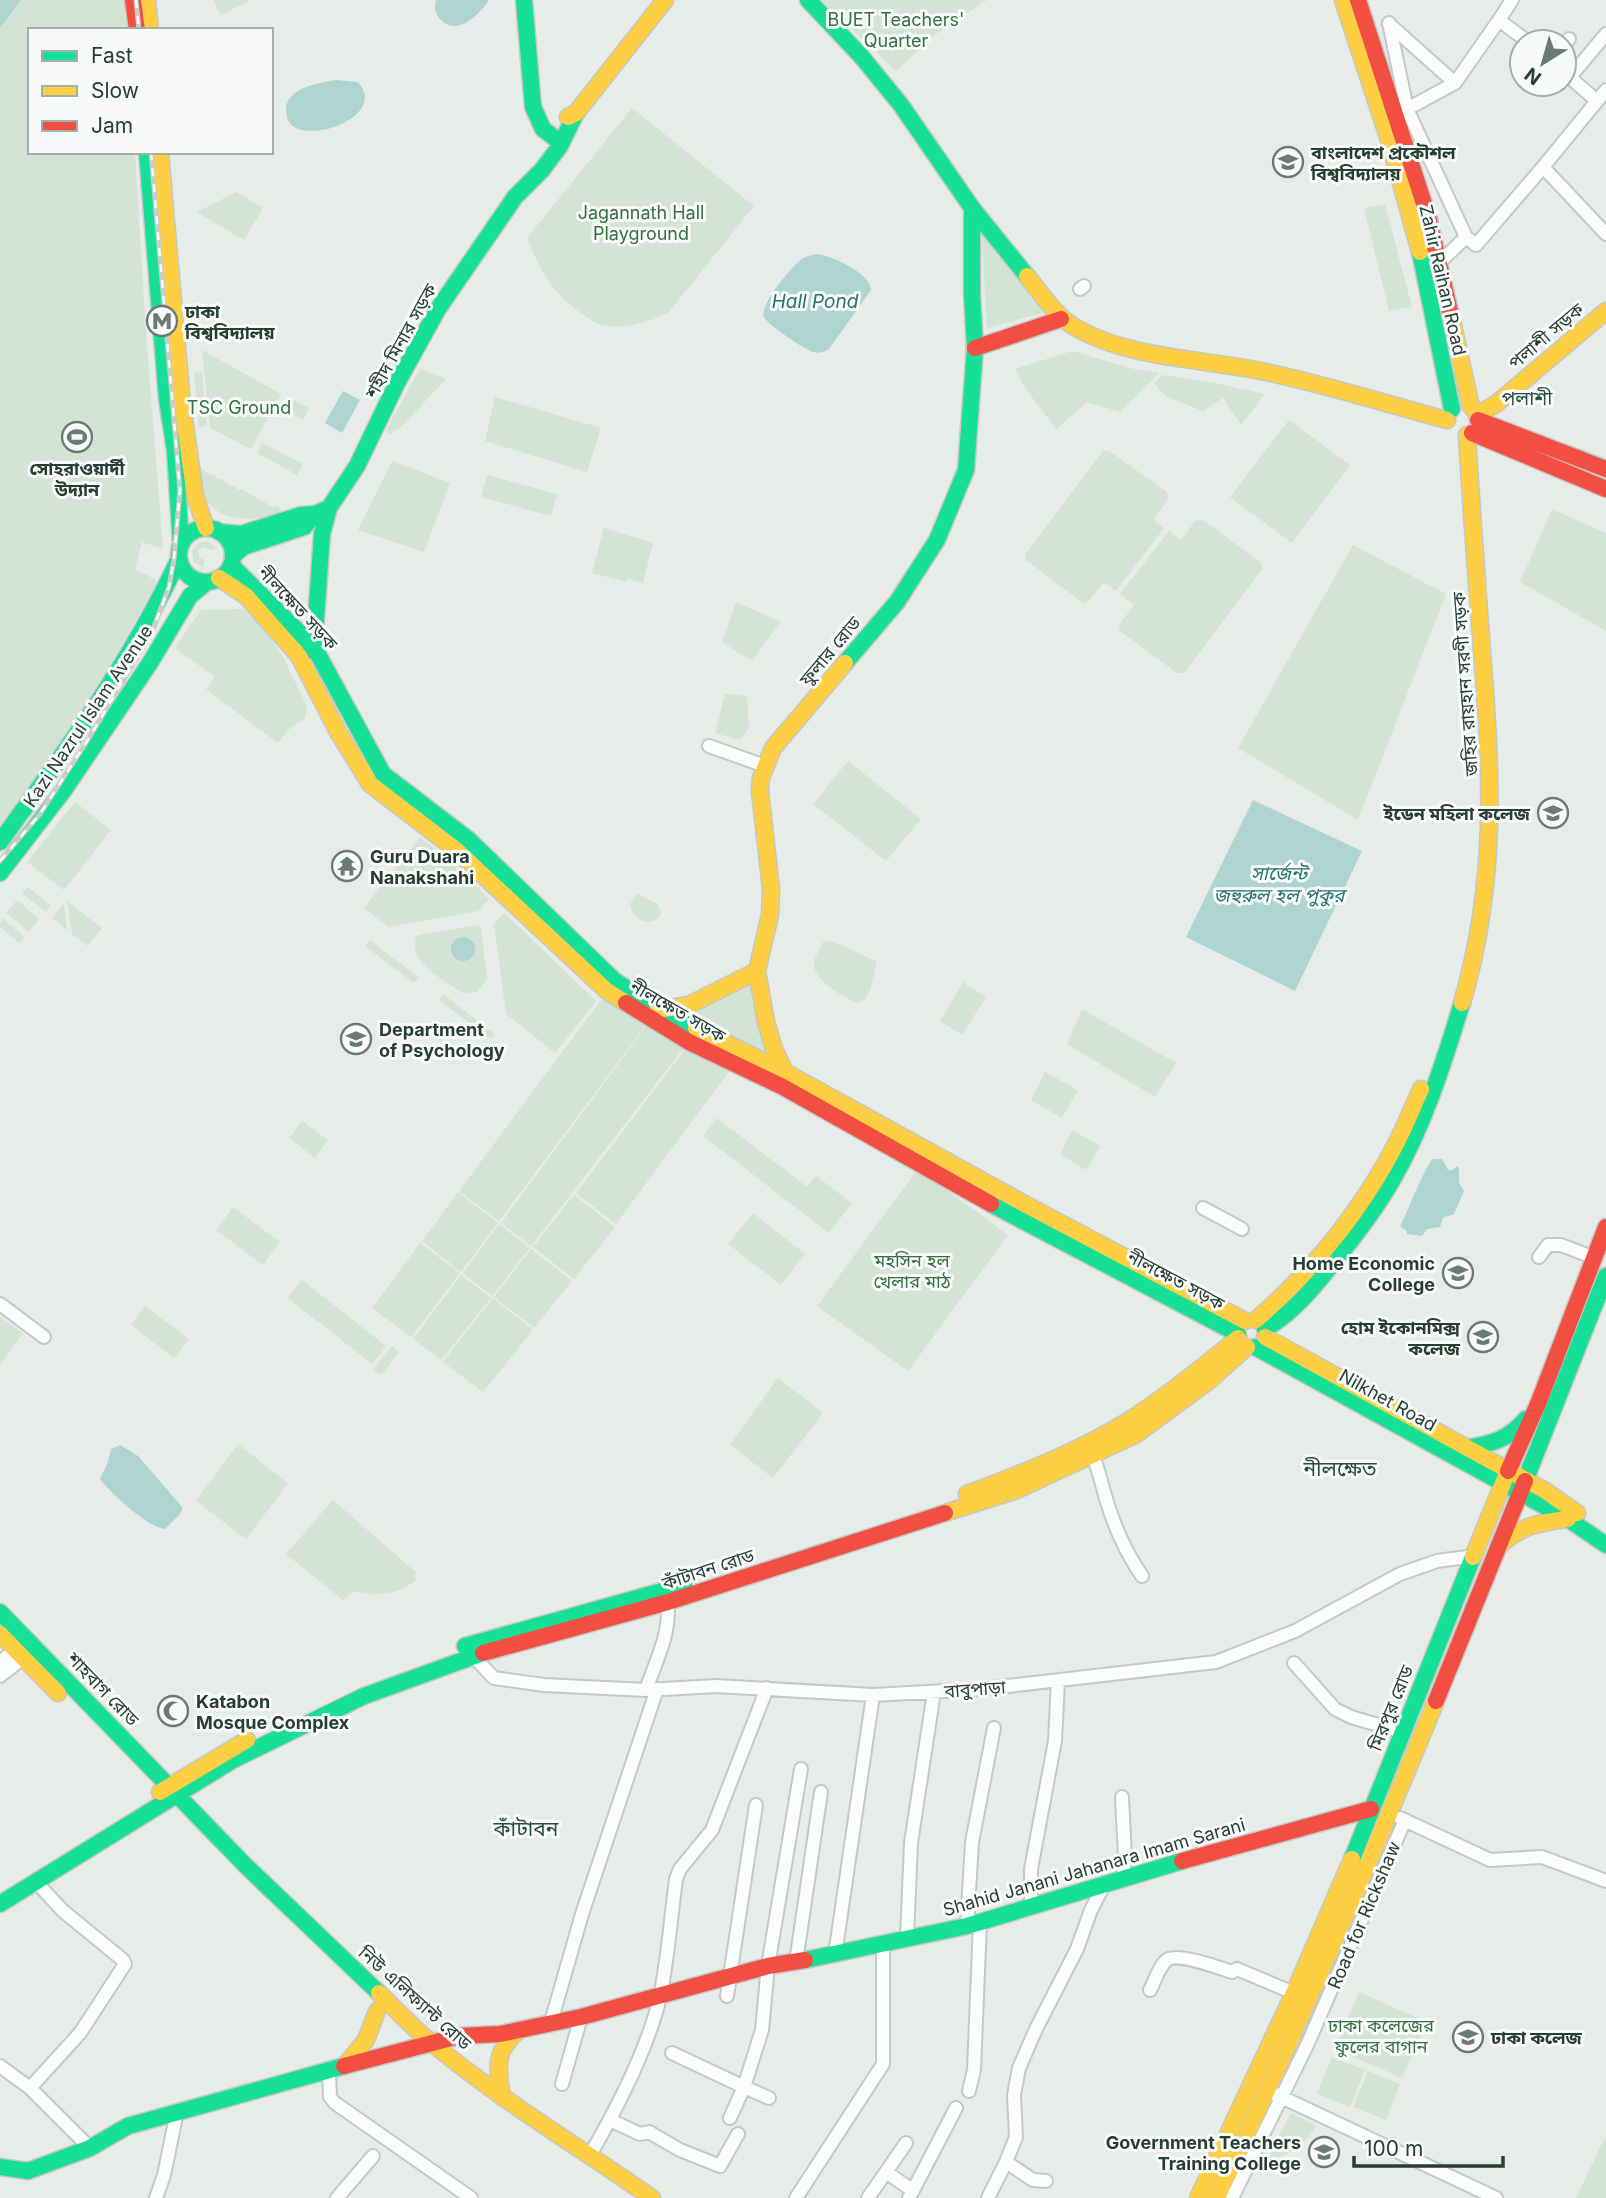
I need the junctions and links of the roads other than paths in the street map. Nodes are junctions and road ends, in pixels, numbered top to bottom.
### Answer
1 (133, 0) edge
2 (147, 0) edge
3 (524, 0) edge
4 (665, 0) edge
5 (808, 0) edge
6 (1343, 0) edge
7 (1358, 0) edge
8 (1512, 0) edge
9 (1499, 20) junction
10 (1389, 23) junction
11 (136, 28) edge
12 (150, 28) edge
13 (1510, 28) edge
14 (1606, 34) edge
15 (1364, 42) junction
16 (1578, 63) edge
17 (1455, 83) junction
18 (1578, 85) edge
19 (1606, 90) edge
20 (1597, 101) junction
21 (1395, 113) junction
22 (556, 140) junction
23 (147, 154) edge
24 (160, 154) edge
25 (1544, 167) junction
26 (972, 208) junction
27 (1606, 234) edge
28 (1466, 237) junction
29 (1440, 262) junction
30 (1426, 276) junction
31 (1606, 311) edge
32 (1061, 319) junction
33 (975, 348) junction
34 (1450, 414) junction
35 (1470, 424) junction
36 (182, 451) junction
37 (1606, 470) edge
38 (1606, 489) edge
39 (322, 511) junction
40 (213, 530) junction
41 (180, 552) junction
42 (232, 560) junction
43 (213, 580) junction
44 (314, 647) junction
45 (299, 656) junction
46 (709, 746) dead end
47 (765, 766) junction
48 (0, 842) edge
49 (0, 873) edge
50 (509, 889) junction
51 (757, 971) junction
52 (654, 1014) junction
53 (782, 1079) junction
54 (1203, 1208) dead end
55 (1606, 1227) edge
56 (1242, 1229) dead end
57 (1539, 1257) dead end
58 (1595, 1258) junction
59 (1606, 1276) edge
60 (0, 1304) edge
61 (1601, 1310) edge
62 (1251, 1334) junction
63 (44, 1337) dead end
64 (1538, 1404) junction
65 (1415, 1437) junction
66 (1466, 1448) junction
67 (1090, 1450) junction
68 (1506, 1478) junction
69 (1522, 1487) junction
70 (1568, 1519) junction
71 (1606, 1533) edge
72 (1606, 1545) edge
73 (1499, 1547) junction
74 (1476, 1554) junction
75 (1142, 1576) dead end
76 (666, 1596) junction
77 (0, 1612) edge
78 (0, 1634) edge
79 (472, 1650) junction
80 (19, 1654) junction
81 (0, 1662) edge
82 (1294, 1663) dead end
83 (0, 1676) edge
84 (1058, 1681) junction
85 (767, 1688) junction
86 (652, 1690) junction
87 (934, 1692) junction
88 (873, 1695) junction
89 (995, 1728) dead end
90 (1402, 1732) junction
91 (801, 1769) dead end
92 (821, 1792) dead end
93 (168, 1794) junction
94 (1122, 1797) dead end
95 (756, 1805) dead end
96 (1371, 1809) junction
97 (1398, 1817) junction
98 (1124, 1878) junction
99 (1606, 1881) edge
100 (36, 1882) junction
101 (1105, 1883) junction
102 (0, 1891) edge
103 (0, 1904) edge
104 (1031, 1906) junction
105 (973, 1924) junction
106 (907, 1937) junction
107 (883, 1944) junction
108 (835, 1955) junction
109 (796, 1962) junction
110 (768, 1966) junction
111 (731, 1976) junction
112 (1150, 1990) dead end
113 (1294, 1993) junction
114 (660, 1996) junction
115 (727, 1996) dead end
116 (377, 2011) junction
117 (581, 2017) junction
118 (551, 2022) junction
119 (519, 2029) junction
120 (431, 2043) junction
121 (414, 2047) junction
122 (672, 2053) dead end
123 (0, 2066) edge
124 (336, 2068) junction
125 (562, 2084) dead end
126 (1252, 2084) junction
127 (744, 2087) junction
128 (30, 2088) junction
129 (969, 2091) dead end
130 (1275, 2094) junction
131 (502, 2097) junction
132 (769, 2098) dead end
133 (956, 2108) dead end
134 (177, 2112) junction
135 (730, 2118) dead end
136 (610, 2120) junction
137 (738, 2134) dead end
138 (906, 2143) dead end
139 (90, 2148) junction
140 (373, 2155) dead end
141 (590, 2155) junction
142 (1006, 2162) junction
143 (3, 2171) edge
144 (886, 2172) junction
145 (1046, 2181) dead end
146 (910, 2194) edge
147 (156, 2198) edge
148 (337, 2198) edge
149 (471, 2198) edge
150 (626, 2198) edge
151 (652, 2198) edge
152 (796, 2198) edge
153 (868, 2198) edge
154 (988, 2198) edge
155 (1198, 2198) edge
156 (1216, 2198) edge
157 (1232, 2198) edge
158 (1496, 2198) edge

1 - 11 main road
2 - 12 main road
3 - 22 main road
4 - 22 main road, শহীদ মিনার সড়ক
5 - 26 main road
6 - 15 main road
7 - 15 main road
8 - 9 street
9 - 13 street
9 - 17 street
10 - 15 street
10 - 17 street
10 - 21 street
14 - 16 street
15 - 21 main road
17 - 21 street
18 - 20 street
19 - 20 street
20 - 25 street
21 - 28 street
21 - 29 main road, কাঁটাবন রোড
21 - 30 main road, Zahir Raihan Road
22 - 39 main road, শহীদ মিনার সড়ক
23 - 36 main road, Kazi Nazrul Islam Avenue
24 - 36 main road, Kazi Nazrul Islam Avenue
25 - 27 street
25 - 28 street
26 - 32 main road
26 - 33 main road, ফুলার রোড
28 - 29 street
29 - 30 street
29 - 35 main road, কাঁটাবন রোড
30 - 34 main road, Zahir Raihan Road
31 - 35 main road, পলাশী সড়ক
32 - 33 main road
32 - 34 main road
33 - 47 main road, ফুলার রোড
34 - 35 main road
34 - 35 main road
35 - 37 main road
35 - 38 main road
35 - 62 main road, কাঁটাবন রোড
36 - 40 main road, Kazi Nazrul Islam Avenue
36 - 41 main road, Kazi Nazrul Islam Avenue
39 - 40 main road
39 - 42 main road, শহীদ মিনার সড়ক
39 - 44 main road, শহীদ মিনার সড়ক
40 - 41 main road
40 - 42 main road
41 - 43 main road
41 - 48 main road, Kazi Nazrul Islam Avenue
42 - 43 main road
42 - 44 main road, নীলক্ষেত সড়ক
43 - 45 main road, নীলক্ষেত সড়ক
43 - 49 main road, Kazi Nazrul Islam Avenue
44 - 45 main road
44 - 50 main road, নীলক্ষেত সড়ক
45 - 50 main road, নীলক্ষেত সড়ক
46 - 47 street
47 - 51 main road, ফুলার রোড
50 - 52 main road, নীলক্ষেত সড়ক
51 - 52 main road
51 - 53 main road, ফুলার রোড
52 - 53 main road, নীলক্ষেত সড়ক
53 - 62 main road, নীলক্ষেত সড়ক
54 - 56 street
55 - 58 main road, মিরপুর রোড
57 - 58 street
58 - 64 main road, মিরপুর রোড
59 - 61 main road
60 - 63 street
61 - 69 main road
62 - 65 main road, Nilkhet Road
62 - 66 main road, নীলক্ষেত সড়ক
62 - 67 main road, কাঁটাবন রোড
64 - 66 main road
64 - 68 main road, মিরপুর রোড
65 - 68 main road, Nilkhet Road
65 - 74 main road
66 - 68 main road, নীলক্ষেত সড়ক
67 - 75 street
67 - 76 main road, কাঁটাবন রোড
68 - 69 main road, নীলক্ষেত সড়ক
68 - 74 main road, মিরপুর রোড
69 - 70 main road
69 - 71 main road
69 - 73 main road
70 - 72 main road
70 - 73 main road
73 - 97 main road
74 - 84 street, বাবুপাড়া
74 - 90 main road, মিরপুর রোড
76 - 79 main road, কাঁটাবন রোড
76 - 86 street
77 - 93 main road, শাহবাগ রোড
78 - 80 main road, শাহবাগ রোড
79 - 86 street, বাবুপাড়া
79 - 93 main road, কাঁটাবন রোড
80 - 81 street
80 - 83 street
80 - 93 main road, শাহবাগ রোড
82 - 90 street
84 - 87 street, বাবুপাড়া
84 - 104 street
85 - 86 street, বাবুপাড়া
85 - 88 street, বাবুপাড়া
85 - 114 street
86 - 118 street
87 - 88 street, বাবুপাড়া
87 - 106 street
88 - 108 street
89 - 105 street
90 - 96 main road, মিরপুর রোড
91 - 110 street
92 - 109 street
93 - 100 main road
93 - 102 main road
93 - 116 main road, নিউ এলিফ্যান্ট রোড
93 - 120 main road, নিউ এলিফ্যান্ট রোড
94 - 98 street
95 - 111 street
96 - 98 main road, Shahid Janani Jahanara Imam Sarani
96 - 113 main road, মিরপুর রোড
97 - 99 street
97 - 130 main road
98 - 101 main road, Shahid Janani Jahanara Imam Sarani
100 - 103 main road
100 - 128 street
101 - 104 main road, Shahid Janani Jahanara Imam Sarani
101 - 142 street
104 - 105 main road, Shahid Janani Jahanara Imam Sarani
105 - 106 main road, Shahid Janani Jahanara Imam Sarani
105 - 129 street
106 - 107 main road, Shahid Janani Jahanara Imam Sarani
107 - 108 main road, Shahid Janani Jahanara Imam Sarani
107 - 152 street
108 - 109 main road, Shahid Janani Jahanara Imam Sarani
109 - 110 main road, Shahid Janani Jahanara Imam Sarani
110 - 111 main road, Shahid Janani Jahanara Imam Sarani
110 - 127 street
111 - 114 main road, Shahid Janani Jahanara Imam Sarani
111 - 115 street
112 - 113 street
113 - 126 main road, মিরপুর রোড
114 - 117 main road, Shahid Janani Jahanara Imam Sarani
114 - 136 street
116 - 121 main road, নিউ এলিফ্যান্ট রোড
116 - 124 main road
117 - 118 main road, Shahid Janani Jahanara Imam Sarani
117 - 125 street
118 - 119 main road, Shahid Janani Jahanara Imam Sarani
119 - 120 main road, Shahid Janani Jahanara Imam Sarani
119 - 131 main road
120 - 121 main road
120 - 131 main road, নিউ এলিফ্যান্ট রোড
121 - 124 main road
121 - 150 main road, নিউ এলিফ্যান্ট রোড
122 - 127 street
123 - 128 street
124 - 134 main road
124 - 149 street
126 - 130 main road
126 - 155 main road, মিরপুর রোড
127 - 132 street
127 - 135 street
128 - 139 street
130 - 156 main road
130 - 157 street
130 - 158 street
131 - 141 main road, নিউ এলিফ্যান্ট রোড
133 - 146 street
134 - 139 main road
134 - 147 street
136 - 137 street
136 - 141 street
138 - 144 street
139 - 143 main road
140 - 148 street
141 - 151 main road, নিউ এলিফ্যান্ট রোড
142 - 145 street
142 - 154 street
144 - 146 street
144 - 153 street

